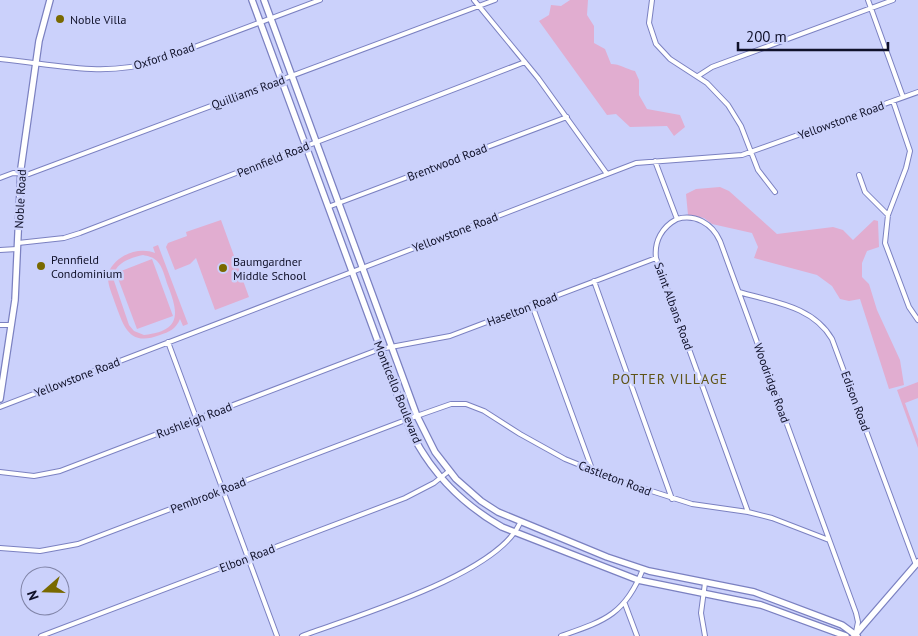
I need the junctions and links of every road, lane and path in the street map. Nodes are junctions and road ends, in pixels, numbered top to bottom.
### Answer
1 (50, 0) edge
2 (252, 0) edge
3 (264, 0) edge
4 (320, 0) edge
5 (474, 0) edge
6 (495, 0) edge
7 (652, 0) edge
8 (868, 0) edge
9 (892, 0) edge
10 (479, 6) junction
11 (871, 9) junction
12 (271, 18) junction
13 (260, 22) junction
14 (0, 59) edge
15 (525, 62) junction
16 (36, 64) junction
17 (292, 76) junction
18 (698, 76) junction
19 (281, 80) junction
20 (918, 92) edge
21 (902, 97) junction
22 (894, 101) junction
23 (567, 117) junction
24 (316, 141) junction
25 (306, 147) junction
26 (752, 152) junction
27 (655, 161) junction
28 (21, 174) junction
29 (607, 174) junction
30 (859, 175) dead end
31 (0, 178) edge
32 (775, 192) dead end
33 (338, 203) junction
34 (328, 207) junction
35 (888, 215) junction
36 (677, 219) junction
37 (18, 246) junction
38 (0, 250) edge
39 (656, 258) junction
40 (362, 268) junction
41 (352, 272) junction
42 (594, 281) junction
43 (740, 292) junction
44 (532, 305) junction
45 (918, 320) edge
46 (0, 325) edge
47 (11, 325) junction
48 (168, 342) junction
49 (386, 348) junction
50 (0, 399) edge
51 (0, 407) edge
52 (411, 418) junction
53 (196, 419) junction
54 (592, 469) junction
55 (449, 471) junction
56 (0, 472) edge
57 (441, 478) junction
58 (222, 490) junction
59 (672, 499) junction
60 (748, 512) junction
61 (520, 523) junction
62 (516, 533) junction
63 (829, 540) junction
64 (0, 548) edge
65 (248, 558) junction
66 (917, 563) edge
67 (643, 569) junction
68 (638, 580) junction
69 (705, 582) junction
70 (703, 594) junction
71 (625, 604) junction
72 (856, 635) edge
73 (41, 636) edge
74 (277, 636) edge
75 (302, 636) edge
76 (561, 636) edge
77 (637, 636) edge
78 (705, 636) edge
79 (846, 636) edge

1 - 16 main road, Noble Road
2 - 13 main road, Monticello Boulevard
3 - 12 main road, Monticello Boulevard
4 - 12 street, Oxford Road
5 - 10 street
6 - 10 street, Quilliams Road
7 - 18 street
8 - 11 street
9 - 11 street
10 - 15 street
10 - 17 street, Quilliams Road
11 - 18 street
11 - 21 street
12 - 13 street, Oxford Road
12 - 17 main road, Monticello Boulevard
13 - 16 street, Oxford Road
13 - 19 main road, Monticello Boulevard
14 - 16 street, Oxford Road
15 - 23 street
15 - 24 street, Pennfield Road
16 - 28 main road, Noble Road
17 - 19 street, Quilliams Road
17 - 24 main road, Monticello Boulevard
18 - 26 street
19 - 25 main road, Monticello Boulevard
19 - 28 street, Quilliams Road
20 - 21 street, Yellowstone Road
21 - 22 street, Yellowstone Road
22 - 26 street, Yellowstone Road
22 - 35 street
23 - 29 street
23 - 33 street, Brentwood Road
24 - 25 street, Pennfield Road
24 - 33 main road, Monticello Boulevard
25 - 34 main road, Monticello Boulevard
25 - 37 street, Pennfield Road
26 - 27 street, Yellowstone Road
26 - 32 street
27 - 29 street, Yellowstone Road
27 - 36 street
28 - 31 street, Quilliams Road
28 - 37 main road, Noble Road
29 - 40 street, Yellowstone Road
30 - 35 street
33 - 34 street, Brentwood Road
33 - 40 main road, Monticello Boulevard
34 - 41 main road, Monticello Boulevard
35 - 45 street
36 - 39 street, Saint Albans Road
36 - 43 street, Woodridge Road
37 - 38 street, Pennfield Road
37 - 47 main road, Noble Road
39 - 42 street, Haselton Road
39 - 60 street, Saint Albans Road
40 - 41 street, Yellowstone Road
40 - 49 main road, Monticello Boulevard
41 - 48 street, Yellowstone Road
41 - 49 main road, Monticello Boulevard
42 - 44 street, Haselton Road
42 - 59 street
43 - 63 street, Woodridge Road
43 - 66 street, Edison Road
44 - 49 street, Haselton Road
44 - 54 street
46 - 47 street
47 - 50 main road, Noble Road
48 - 51 street, Yellowstone Road
48 - 53 street
49 - 52 main road, Monticello Boulevard
49 - 52 main road, Monticello Boulevard
49 - 53 street, Rushleigh Road
52 - 54 street, Castleton Road
52 - 55 main road, Monticello Boulevard
52 - 57 main road, Monticello Boulevard
52 - 58 street, Pembrook Road
53 - 56 street, Rushleigh Road
53 - 58 street
54 - 59 street, Castleton Road
55 - 57 street, Elbon Road
55 - 61 main road, Monticello Boulevard
57 - 62 main road, Monticello Boulevard
57 - 65 street, Elbon Road
58 - 64 street, Pembrook Road
58 - 65 street
59 - 60 street, Castleton Road
60 - 63 street, Castleton Road
61 - 62 street
61 - 67 main road, Monticello Boulevard
62 - 68 main road, Monticello Boulevard
62 - 75 street
63 - 72 street, Woodridge Road
65 - 73 street, Elbon Road
65 - 74 street
66 - 72 main road
67 - 68 street
67 - 69 main road, Monticello Boulevard
68 - 70 main road, Monticello Boulevard
68 - 71 street
69 - 70 street
69 - 72 main road, Monticello Boulevard
70 - 78 street
70 - 79 main road, Monticello Boulevard
71 - 76 street
71 - 77 street

